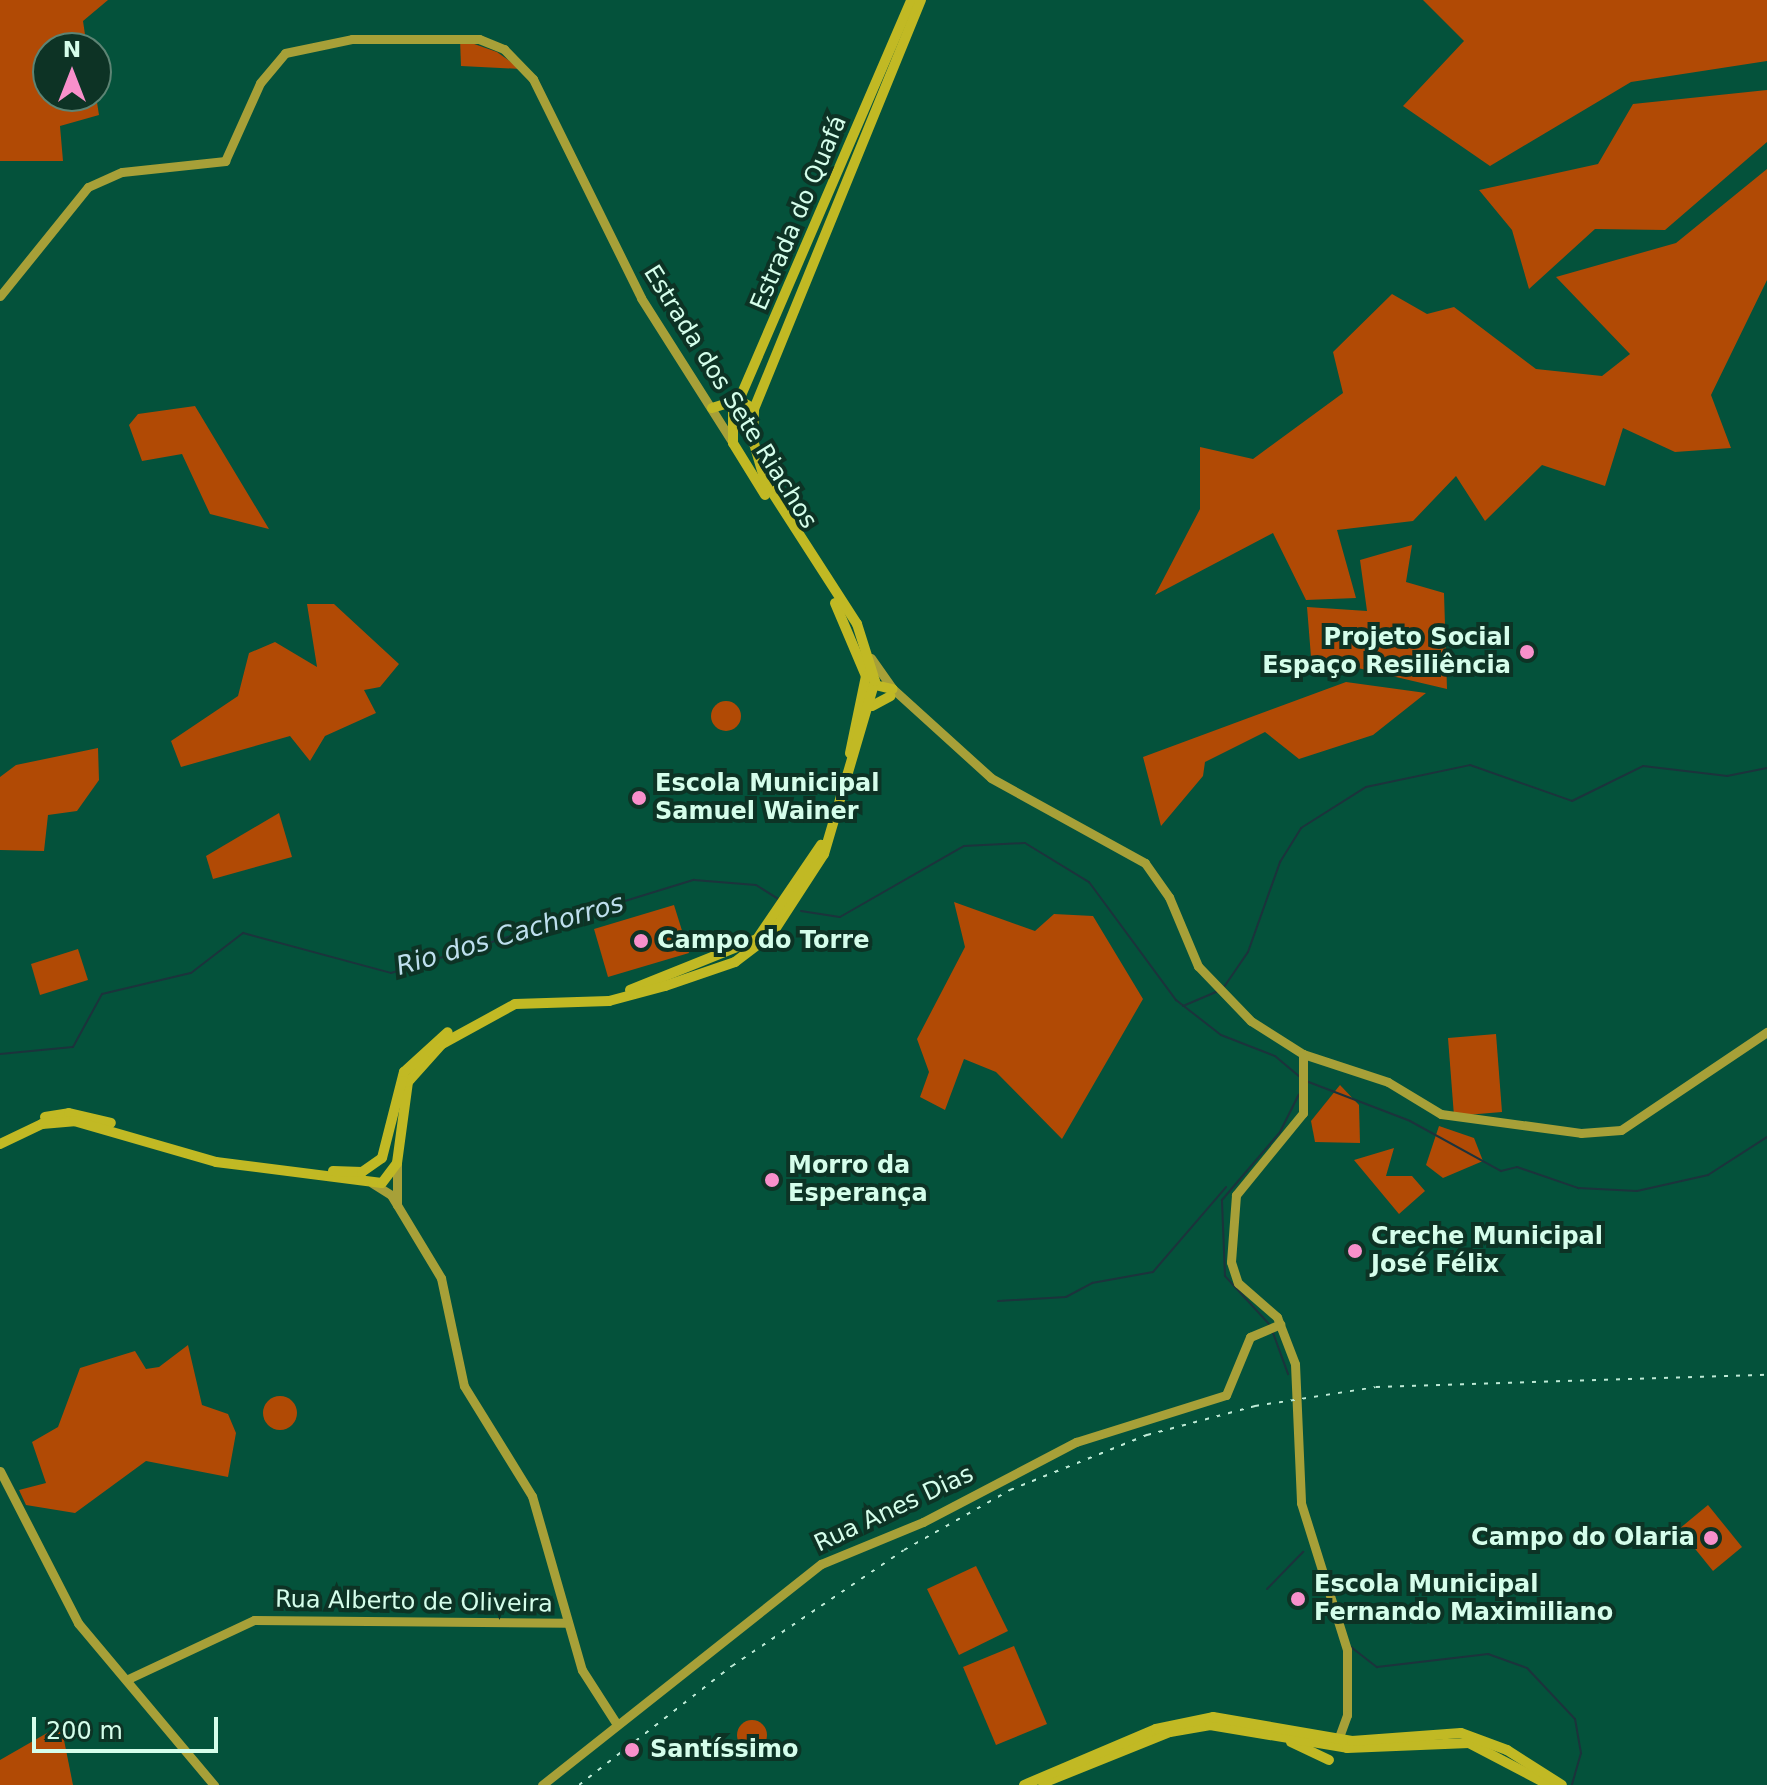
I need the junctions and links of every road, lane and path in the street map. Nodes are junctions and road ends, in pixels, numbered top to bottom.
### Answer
1 (911, 0) edge
2 (921, 0) edge
3 (0, 296) edge
4 (739, 400) junction
5 (712, 408) junction
6 (754, 409) junction
7 (736, 448) junction
8 (755, 449) junction
9 (868, 653) junction
10 (866, 676) junction
11 (875, 685) junction
12 (892, 692) junction
13 (866, 695) junction
14 (872, 706) junction
15 (792, 902) junction
16 (1767, 1032) edge
17 (1303, 1054) junction
18 (0, 1136) edge
19 (0, 1144) edge
20 (385, 1155) junction
21 (397, 1163) junction
22 (369, 1169) junction
23 (372, 1183) junction
24 (397, 1205) junction
25 (1276, 1325) junction
26 (0, 1471) edge
27 (568, 1623) junction
28 (128, 1679) junction
29 (616, 1723) junction
30 (1274, 1734) junction
31 (1337, 1743) junction
32 (1329, 1760) dead end
33 (214, 1785) edge
34 (542, 1785) edge
35 (1024, 1785) edge
36 (1039, 1785) edge
37 (1549, 1785) edge
38 (1562, 1785) edge

1 - 4 main road, Estrada do Quafá
2 - 6 main road, Estrada do Quafá
3 - 5 street, Estrada dos Sete Riachos
4 - 5 main road
4 - 6 main road
4 - 7 main road, Estrada do Quafá
5 - 7 street, Estrada dos Sete Riachos
6 - 8 main road, Estrada dos Sete Riachos
7 - 8 main road
7 - 10 main road, Estrada dos Sete Riachos
8 - 9 main road, Estrada dos Sete Riachos
9 - 11 main road, Estrada dos Sete Riachos
9 - 12 street
10 - 11 street
10 - 13 main road, Estrada dos Sete Riachos
11 - 12 main road
11 - 13 main road
11 - 14 main road
12 - 14 main road
12 - 17 street
13 - 15 main road
14 - 15 main road
15 - 20 main road
15 - 21 main road
16 - 17 street
17 - 25 street
18 - 22 main road
19 - 23 main road
20 - 21 main road
20 - 22 main road
21 - 23 main road
21 - 24 street
22 - 23 main road
23 - 24 street
24 - 27 street
25 - 29 street, Rua Anes Dias
25 - 31 street
26 - 28 street
27 - 28 street, Rua Alberto de Oliveira
27 - 29 street
28 - 33 street
29 - 34 street, Rua Anes Dias
30 - 31 main road
30 - 32 main road
30 - 36 main road
31 - 35 main road
31 - 37 main road
31 - 38 main road

